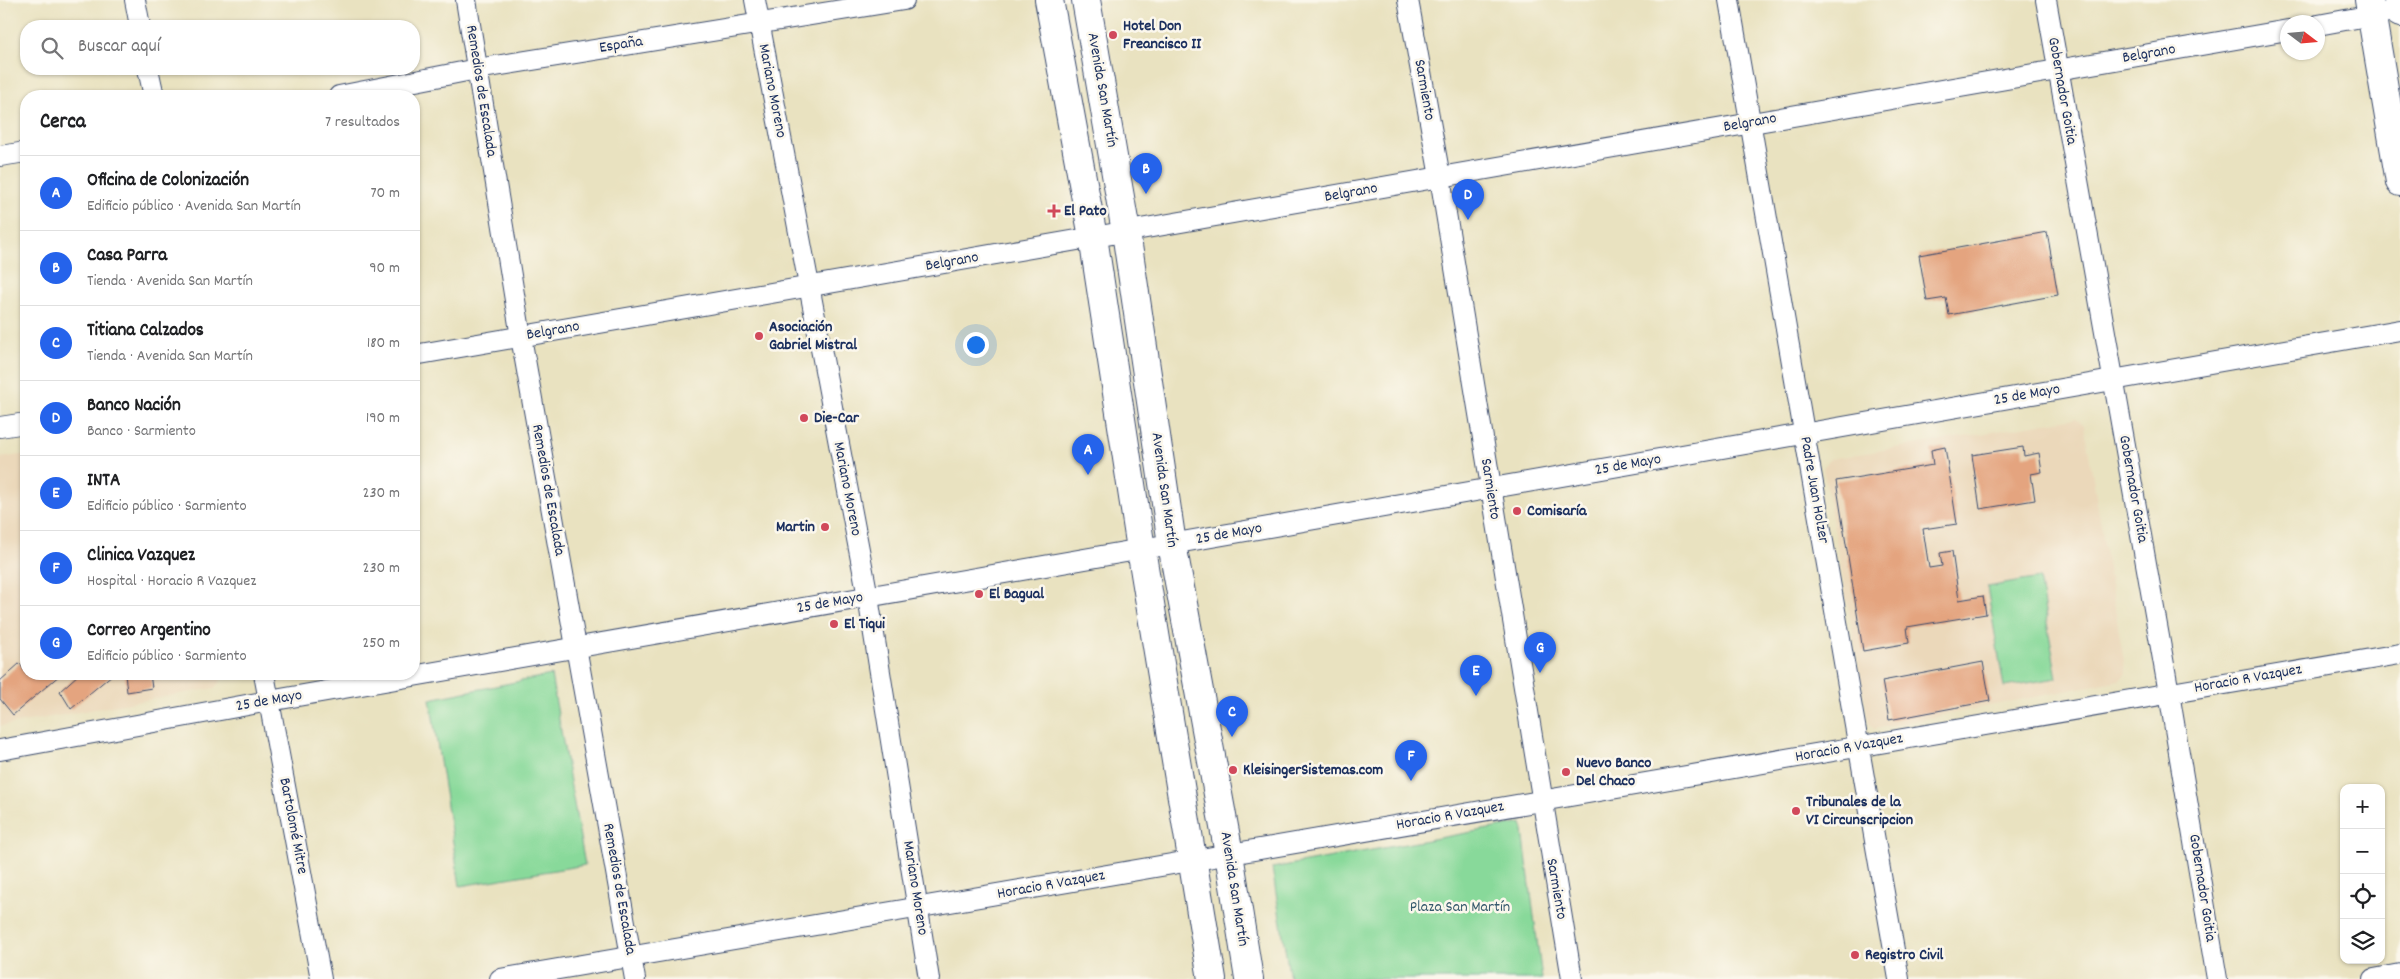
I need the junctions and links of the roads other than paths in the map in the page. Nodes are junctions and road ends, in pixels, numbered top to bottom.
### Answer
1 (135, 0) edge
2 (466, 0) edge
3 (755, 0) edge
4 (904, 0) edge
5 (1049, 0) edge
6 (1086, 0) edge
7 (1408, 0) edge
8 (1729, 0) edge
9 (2046, 0) edge
10 (2398, 0) edge
11 (2370, 8) edge
12 (2400, 11) edge
13 (139, 20) edge
14 (759, 23) junction
15 (2325, 23) edge
16 (2280, 31) edge
17 (477, 69) junction
18 (2058, 70) junction
19 (149, 75) edge
20 (153, 90) edge
21 (370, 90) edge
22 (1750, 123) junction
23 (20, 153) edge
24 (0, 156) edge
25 (1440, 177) junction
26 (2400, 182) edge
27 (1126, 232) junction
28 (1092, 238) junction
29 (808, 287) junction
30 (2400, 330) edge
31 (521, 337) junction
32 (420, 354) edge
33 (2113, 380) junction
34 (20, 424) edge
35 (0, 427) edge
36 (1804, 434) junction
37 (1490, 489) junction
38 (1172, 544) junction
39 (1140, 549) junction
40 (868, 597) junction
41 (576, 648) junction
42 (2400, 654) edge
43 (420, 675) edge
44 (265, 680) edge
45 (391, 680) edge
46 (2169, 693) junction
47 (269, 701) junction
48 (1859, 746) junction
49 (0, 750) edge
50 (1542, 801) junction
51 (1229, 854) junction
52 (1192, 860) junction
53 (918, 907) junction
54 (632, 957) junction
55 (2400, 974) edge
56 (321, 979) edge
57 (500, 979) edge
58 (635, 979) edge
59 (929, 979) edge
60 (1212, 979) edge
61 (1249, 979) edge
62 (1572, 979) edge
63 (1899, 979) edge
64 (2217, 979) edge
65 (2374, 979) edge

1 - 13 street
2 - 17 street, Remedios de Escalada
3 - 14 street, Mariano Moreno
4 - 14 street, España
5 - 28 main road, Avenida San Martín
6 - 27 main road, Avenida San Martín
7 - 25 street, Sarmiento
8 - 22 street, Padre Juan Holzer
9 - 18 street, Gobernador Goitia
10 - 12 main road
11 - 12 street
11 - 15 street
11 - 26 main road
14 - 17 street, España
14 - 29 street, Mariano Moreno
16 - 18 street, Belgrano
17 - 21 street, España
17 - 31 street, Remedios de Escalada
18 - 22 street, Belgrano
18 - 33 street, Gobernador Goitia
19 - 20 street
22 - 25 street, Belgrano
22 - 36 street, Padre Juan Holzer
23 - 24 street
25 - 27 street, Belgrano
25 - 37 street, Sarmiento
27 - 28 street, Belgrano
27 - 38 main road, Avenida San Martín
28 - 29 street, Belgrano
28 - 39 main road, Avenida San Martín
29 - 31 street, Belgrano
29 - 40 street, Mariano Moreno
30 - 33 street, 25 de Mayo
31 - 32 street, Belgrano
31 - 41 street, Remedios de Escalada
33 - 36 street, 25 de Mayo
33 - 46 street, Gobernador Goitia
34 - 35 street
36 - 37 street, 25 de Mayo
36 - 48 street, Padre Juan Holzer
37 - 38 street, 25 de Mayo
37 - 50 street, Sarmiento
38 - 39 street, 25 de Mayo
38 - 51 main road, Avenida San Martín
39 - 40 street, 25 de Mayo
39 - 52 main road, Avenida San Martín
40 - 41 street, 25 de Mayo
40 - 53 street, Mariano Moreno
41 - 43 street, 25 de Mayo
41 - 54 street, Remedios de Escalada
42 - 46 street, Horacio R Vazquez
44 - 47 street, Bartolomé Mitre
45 - 47 street, 25 de Mayo
46 - 48 street, Horacio R Vazquez
46 - 64 street, Gobernador Goitia
47 - 49 street, 25 de Mayo
47 - 56 street, Bartolomé Mitre
48 - 50 street, Horacio R Vazquez
48 - 63 street, Padre Juan Holzer
50 - 51 street, Horacio R Vazquez
50 - 62 street, Sarmiento
51 - 52 street, Horacio R Vazquez
51 - 61 main road, Avenida San Martín
52 - 53 street, Horacio R Vazquez
52 - 60 main road, Avenida San Martín
53 - 54 street, Horacio R Vazquez
53 - 59 street, Mariano Moreno
54 - 57 street, Horacio R Vazquez
54 - 58 street, Remedios de Escalada
55 - 65 street

